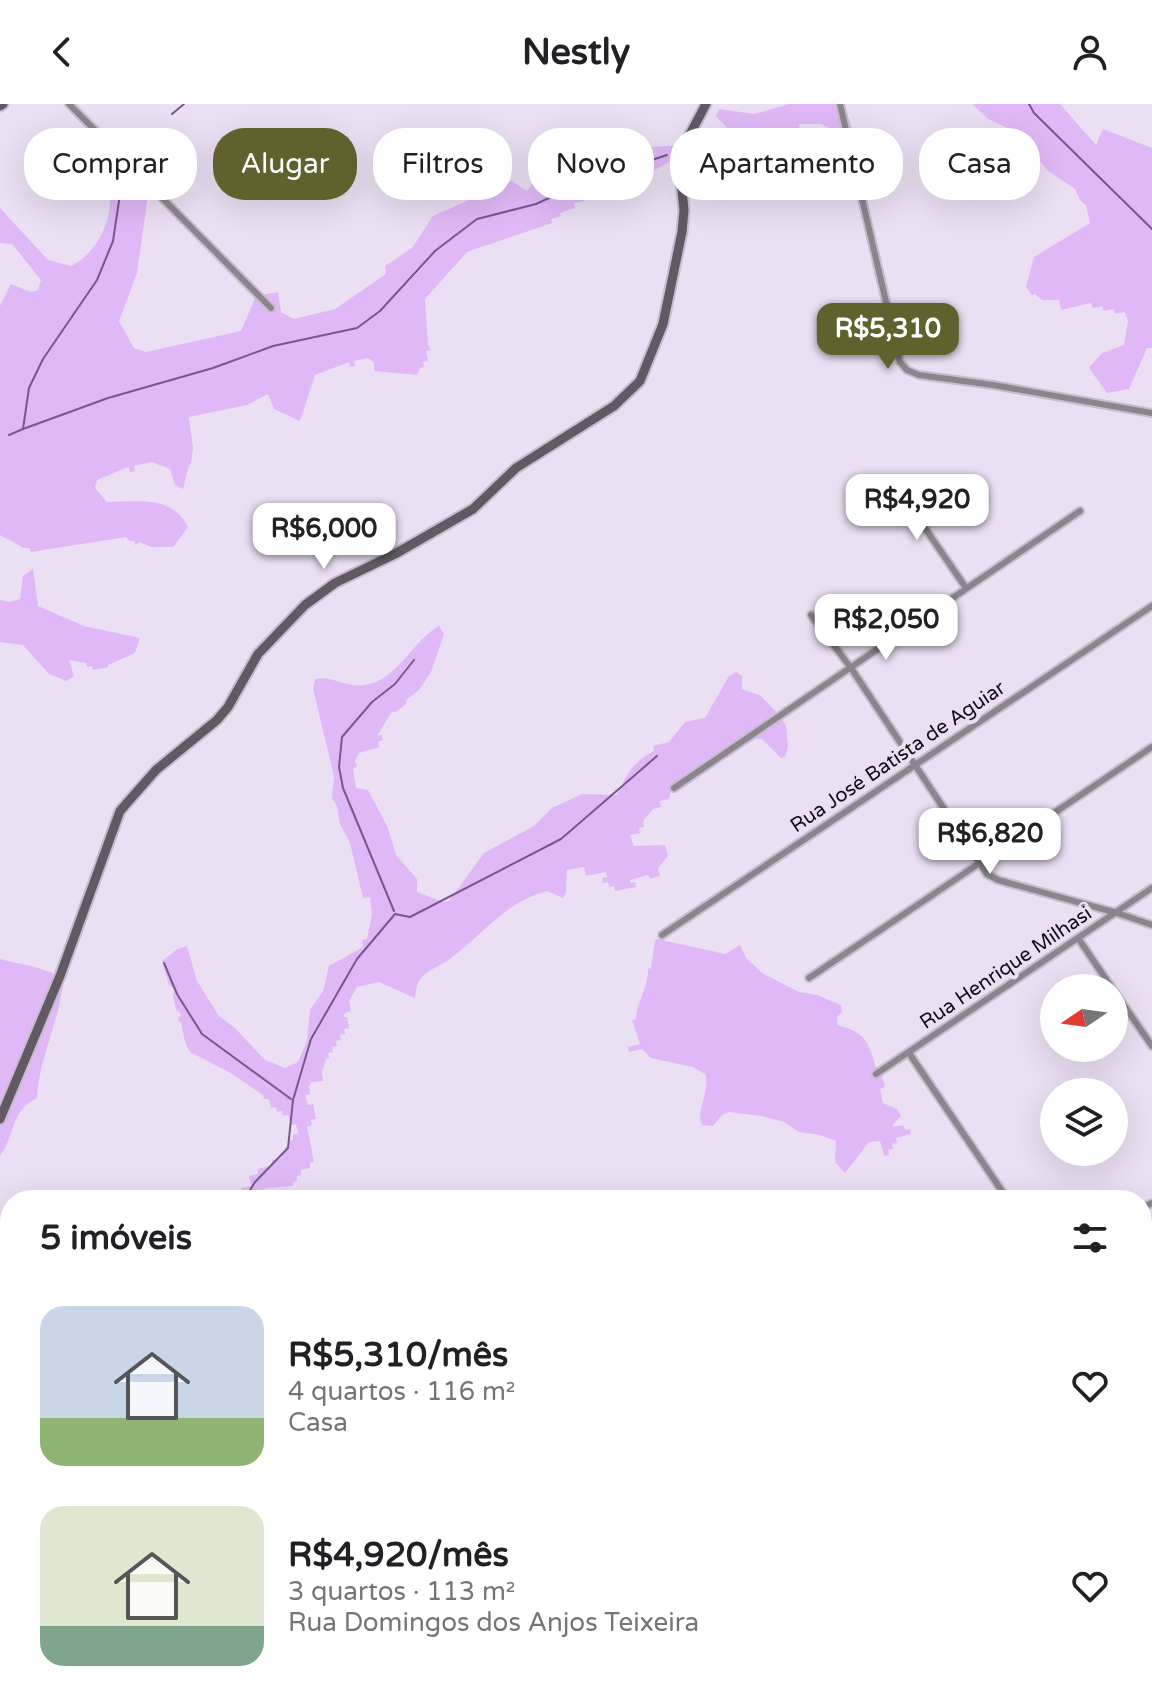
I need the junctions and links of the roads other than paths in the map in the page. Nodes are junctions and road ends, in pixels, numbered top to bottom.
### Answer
1 (69, 104) edge
2 (706, 104) edge
3 (840, 104) edge
4 (271, 308) dead end
5 (1152, 413) edge
6 (892, 480) dead end
7 (1080, 511) dead end
8 (966, 588) junction
9 (1152, 606) edge
10 (811, 615) dead end
11 (851, 668) junction
12 (1152, 747) edge
13 (915, 766) junction
14 (674, 788) dead end
15 (981, 864) junction
16 (1152, 888) edge
17 (1117, 913) junction
18 (1152, 925) edge
19 (662, 935) dead end
20 (1078, 938) junction
21 (1103, 974) edge
22 (809, 978) dead end
23 (1128, 1011) edge
24 (1152, 1046) edge
25 (909, 1053) junction
26 (876, 1074) dead end
27 (0, 1119) edge
28 (1001, 1190) edge

1 - 4 street
2 - 27 street
3 - 5 street
6 - 8 street
7 - 8 street
8 - 11 street
9 - 13 street, Rua José Batista de Aguiar
10 - 11 street
11 - 13 street
11 - 14 street
12 - 15 street
13 - 15 street
13 - 19 street, Rua José Batista de Aguiar
15 - 17 street
15 - 22 street
16 - 17 street, Rua Henrique Milhasi
17 - 18 street
17 - 20 street, Rua Henrique Milhasi
20 - 21 street
20 - 25 street, Rua Henrique Milhasi
23 - 24 street
25 - 26 street, Rua Henrique Milhasi
25 - 28 street

